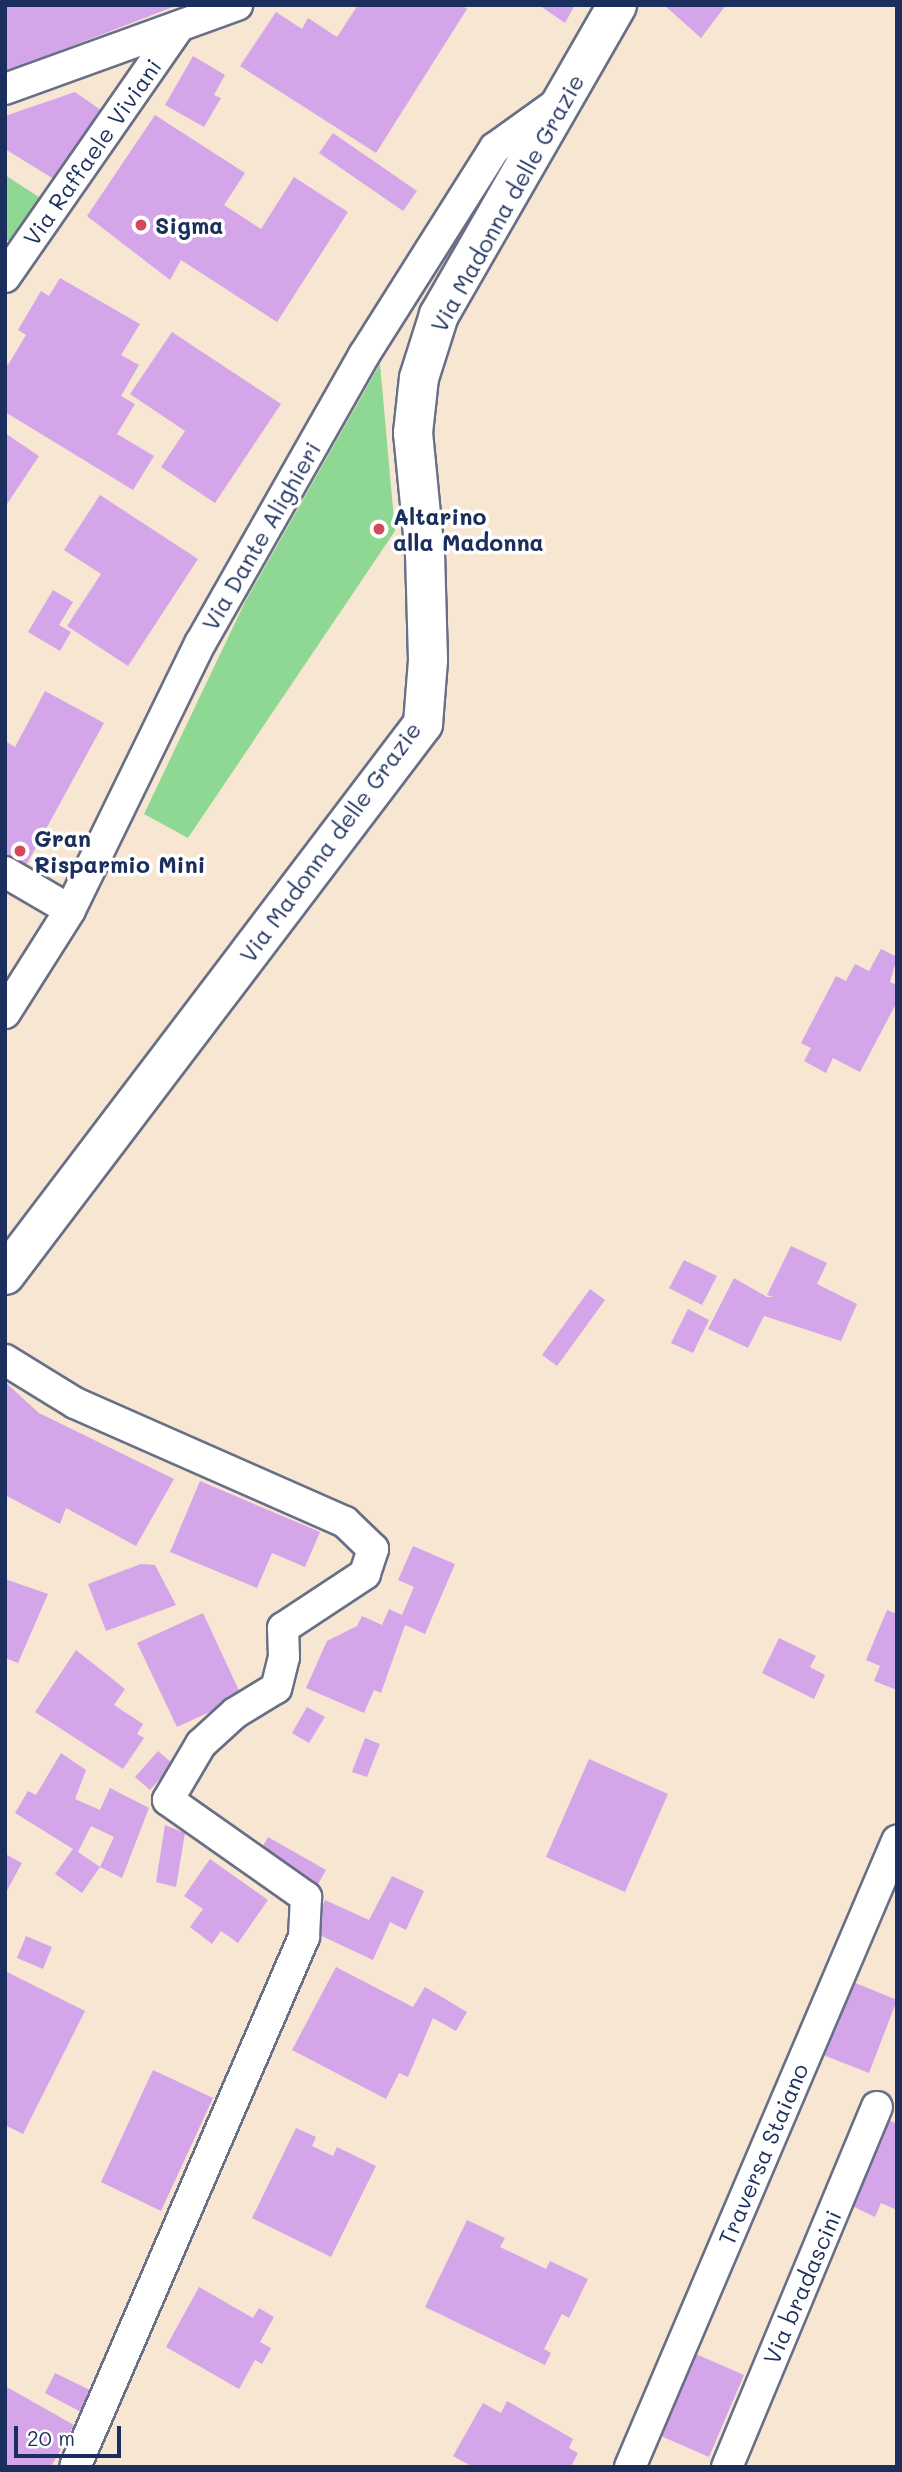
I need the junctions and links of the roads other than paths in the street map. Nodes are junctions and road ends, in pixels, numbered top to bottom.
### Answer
1 (237, 5) edge
2 (617, 5) edge
3 (179, 27) junction
4 (5, 89) edge
5 (566, 96) junction
6 (5, 276) edge
7 (5, 872) edge
8 (70, 910) junction
9 (5, 1013) edge
10 (5, 1275) edge
11 (5, 1360) edge
12 (897, 1840) edge
13 (877, 2107) dead end
14 (75, 2467) edge
15 (629, 2467) edge
16 (727, 2467) edge

1 - 3 street
2 - 5 main road, Via Madonna delle Grazie
3 - 4 street
3 - 6 street, Via Raffaele Viviani
5 - 8 street, Via Dante Alighieri
5 - 10 main road, Via Madonna delle Grazie
7 - 8 street
8 - 9 street, Via Dante Alighieri
11 - 14 street
12 - 15 street, Traversa Staiano
13 - 16 street, Via bradascini

